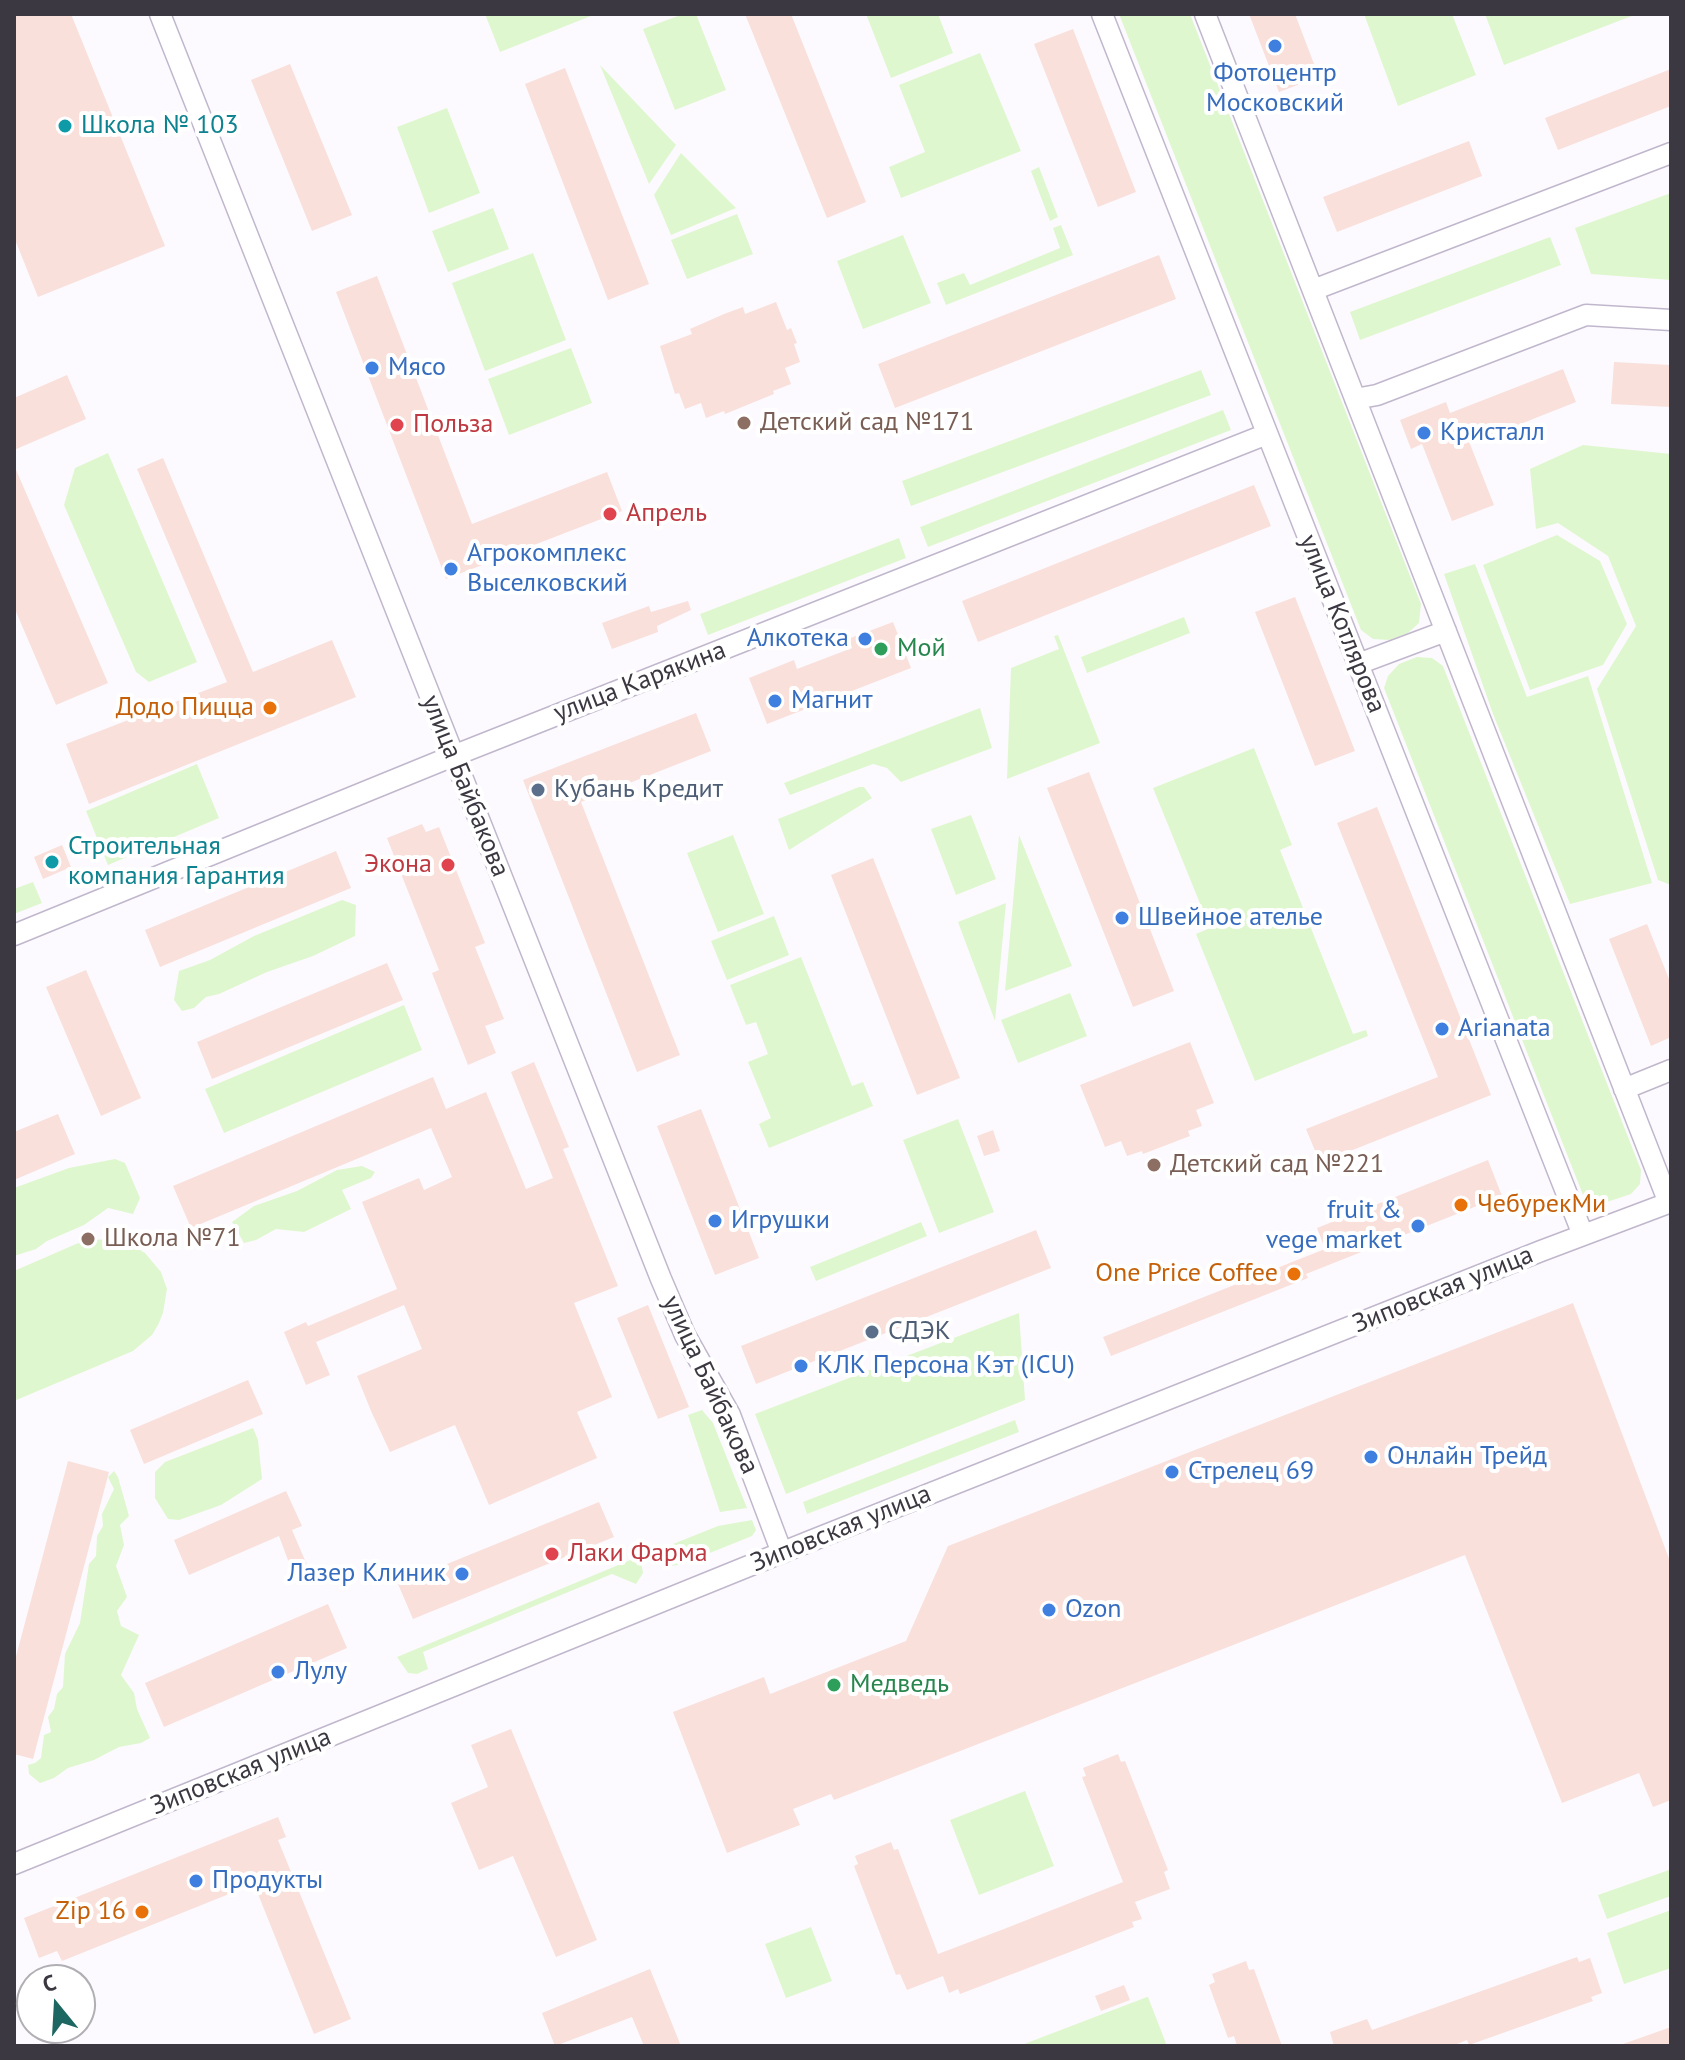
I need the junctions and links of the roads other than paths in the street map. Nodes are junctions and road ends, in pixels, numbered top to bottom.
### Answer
1 (160, 14) edge
2 (1102, 14) edge
3 (1205, 14) edge
4 (1671, 153) edge
5 (1313, 290) junction
6 (1671, 320) edge
7 (1355, 399) junction
8 (1267, 434) junction
9 (1446, 631) junction
10 (1358, 664) junction
11 (453, 756) junction
12 (14, 935) edge
13 (1671, 1070) edge
14 (1624, 1089) junction
15 (1670, 1202) edge
16 (1583, 1235) junction
17 (782, 1553) junction
18 (14, 1864) edge

1 - 11 street, улица Байбакова
2 - 8 street, улица Котлярова
3 - 5 street
4 - 5 street
5 - 7 street
6 - 7 street
7 - 9 street
8 - 10 street, улица Котлярова
8 - 11 street, улица Карякина
9 - 10 street
9 - 14 street
10 - 16 street, улица Котлярова
11 - 12 street, улица Карякина
11 - 17 street, улица Байбакова
13 - 14 street
14 - 15 street
15 - 16 street, Зиповская улица
16 - 17 street, Зиповская улица
17 - 18 street, Зиповская улица

